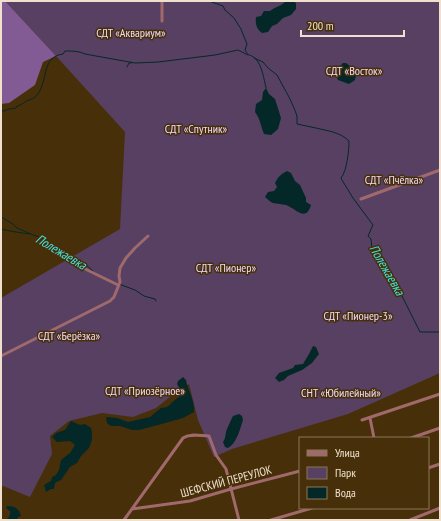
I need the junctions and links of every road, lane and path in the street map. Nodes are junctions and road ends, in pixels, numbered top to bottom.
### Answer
1 (162, 1) edge
2 (162, 21) dead end
3 (440, 170) edge
4 (361, 199) dead end
5 (148, 236) dead end
6 (77, 266) dead end
7 (118, 285) junction
8 (1, 356) edge
9 (440, 394) edge
10 (370, 418) junction
11 (362, 420) dead end
12 (440, 428) edge
13 (374, 437) edge
14 (414, 437) edge
15 (440, 464) edge
16 (429, 468) edge
17 (299, 471) edge
18 (231, 489) junction
19 (440, 508) edge
20 (132, 509) junction
21 (309, 509) edge
22 (124, 520) edge
23 (239, 520) edge
24 (271, 520) edge
25 (410, 520) edge

1 - 2 street
3 - 4 street
5 - 7 street
6 - 7 street
7 - 8 street
9 - 10 street
10 - 11 street
10 - 13 street
12 - 14 street
15 - 16 street
17 - 18 street, ШЕФСКИЙ ПЕРЕУЛОК
18 - 20 street, ШЕФСКИЙ ПЕРЕУЛОК
18 - 20 street
18 - 23 street
19 - 25 street
20 - 22 street
21 - 24 street

